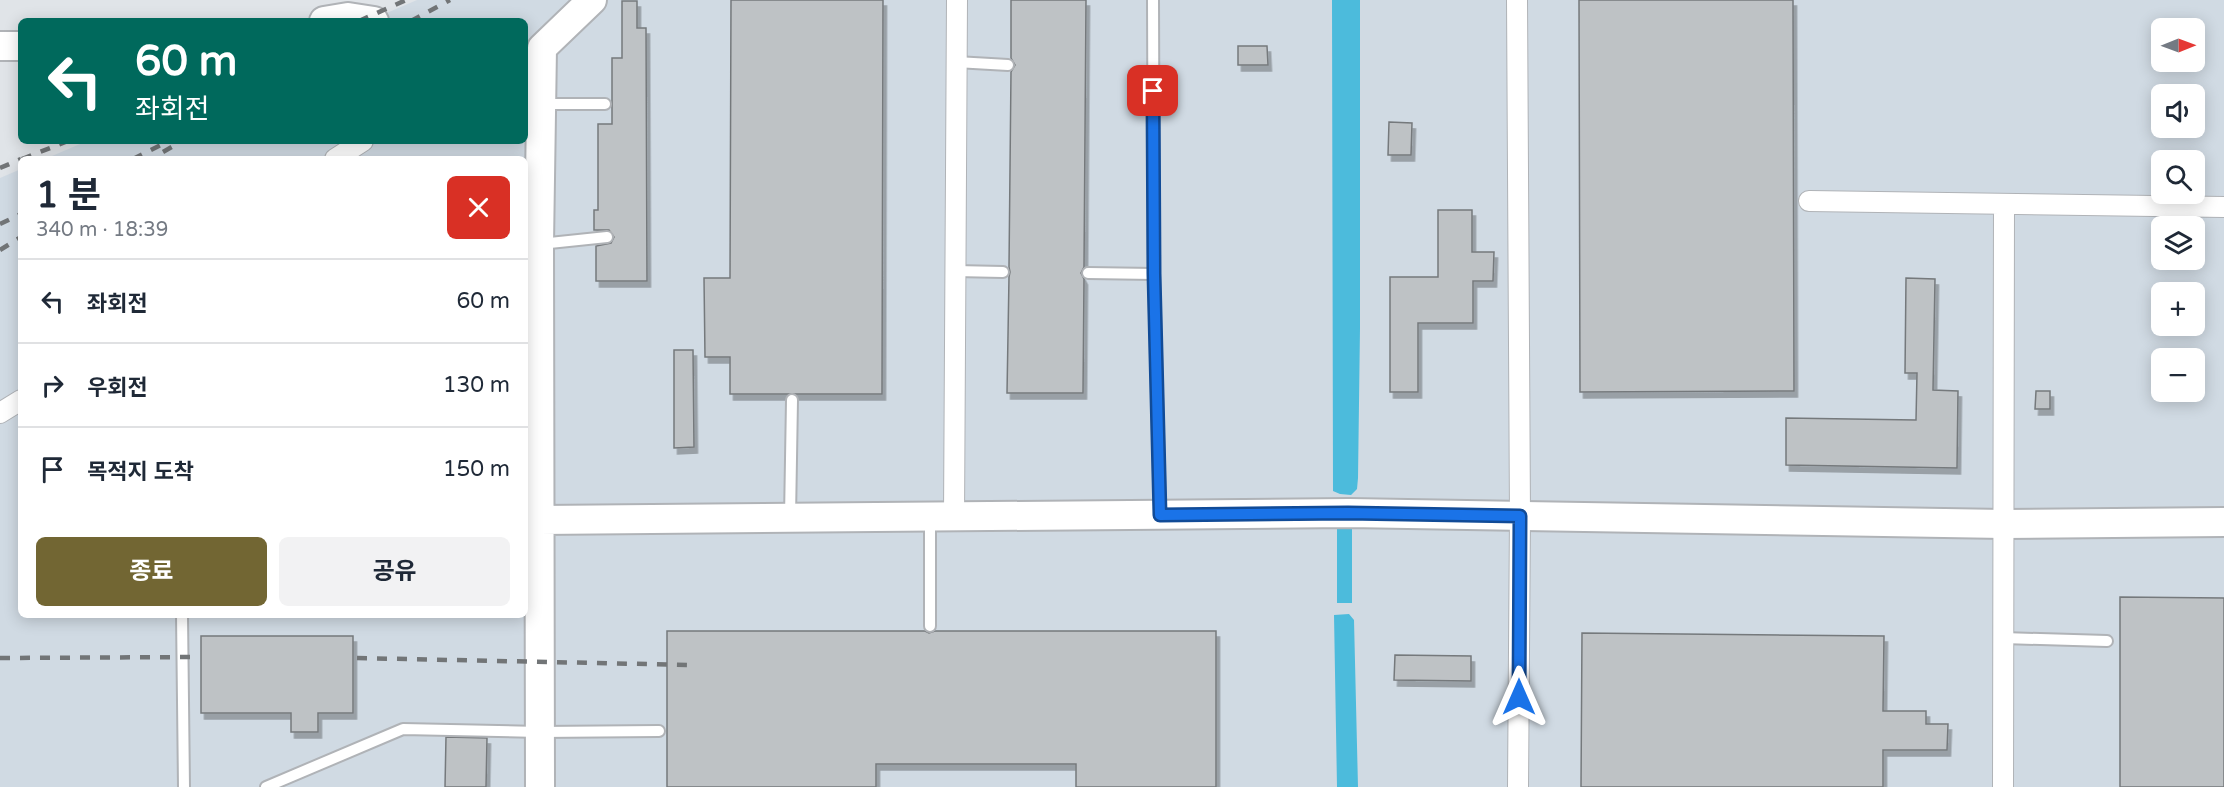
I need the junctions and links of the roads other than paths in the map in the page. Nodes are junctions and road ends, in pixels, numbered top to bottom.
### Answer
1 (592, 0) edge
2 (957, 0) edge
3 (1153, 0) edge
4 (1517, 0) edge
5 (0, 45) edge
6 (18, 46) edge
7 (533, 47) edge
8 (956, 62) junction
9 (1008, 65) dead end
10 (541, 104) junction
11 (605, 104) dead end
12 (358, 144) edge
13 (340, 156) edge
14 (1809, 201) dead end
15 (2004, 204) junction
16 (2224, 207) edge
17 (607, 237) dead end
18 (539, 244) junction
19 (955, 271) junction
20 (1003, 273) dead end
21 (1088, 273) dead end
22 (1154, 274) junction
23 (792, 400) dead end
24 (18, 402) edge
25 (0, 413) edge
26 (532, 477) edge
27 (1160, 515) junction
28 (1520, 516) junction
29 (942, 517) junction
30 (790, 518) junction
31 (540, 520) junction
32 (2224, 522) edge
33 (2004, 524) junction
34 (532, 597) edge
35 (182, 618) edge
36 (930, 626) dead end
37 (2003, 638) junction
38 (2107, 641) dead end
39 (659, 731) dead end
40 (540, 732) junction
41 (184, 787) edge
42 (266, 787) edge
43 (540, 787) edge
44 (1518, 787) edge
45 (2003, 787) edge

1 - 7 street
2 - 8 street
3 - 22 lane
4 - 28 street
5 - 6 street
7 - 10 street
8 - 9 lane
8 - 19 street
10 - 11 lane
10 - 18 street
12 - 13 street
14 - 15 street
15 - 16 street
15 - 33 street
17 - 18 lane
18 - 26 street
19 - 20 lane
19 - 29 street
21 - 22 lane
22 - 27 lane
23 - 30 lane
24 - 25 street
26 - 31 street
27 - 28 street
27 - 29 street
28 - 33 street
28 - 44 street
29 - 30 street
29 - 36 lane
30 - 31 street
31 - 34 street
32 - 33 street
33 - 37 street
34 - 40 street
35 - 41 lane
37 - 38 lane
37 - 45 street
39 - 40 lane
40 - 42 lane
40 - 43 street

